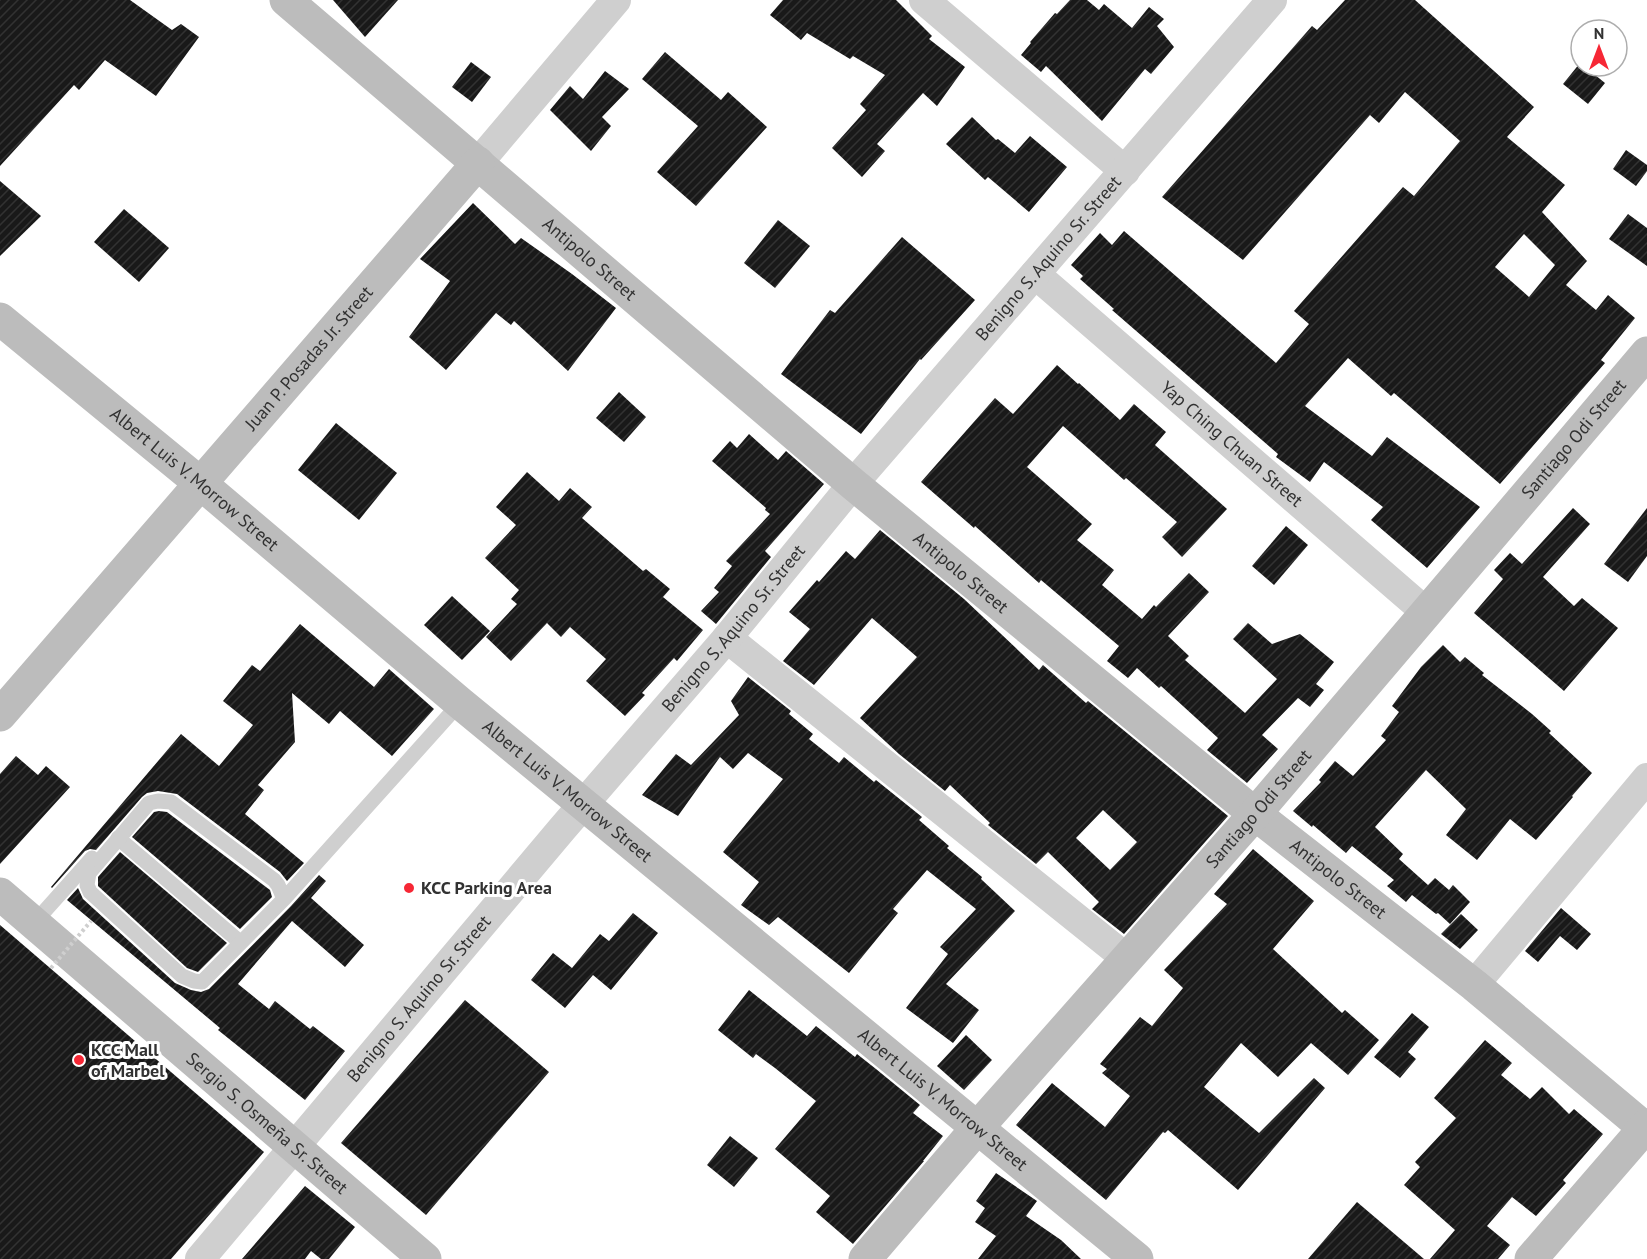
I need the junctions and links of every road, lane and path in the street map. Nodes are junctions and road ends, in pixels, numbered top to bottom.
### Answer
1 (286, 0) edge
2 (616, 0) edge
3 (924, 0) edge
4 (1272, 0) edge
5 (478, 163) junction
6 (1125, 171) junction
7 (1035, 274) junction
8 (0, 319) edge
9 (1647, 353) edge
10 (200, 483) junction
11 (853, 484) junction
12 (1426, 613) junction
13 (727, 638) junction
14 (460, 703) junction
15 (0, 715) edge
16 (1647, 778) edge
17 (149, 803) junction
18 (584, 804) junction
19 (1255, 814) junction
20 (118, 838) junction
21 (0, 894) edge
22 (284, 900) junction
23 (91, 921) dead end
24 (34, 923) junction
25 (240, 942) junction
26 (1126, 958) junction
27 (51, 968) dead end
28 (1474, 985) junction
29 (978, 1127) junction
30 (1646, 1128) edge
31 (295, 1147) junction
32 (200, 1259) edge
33 (425, 1259) edge
34 (865, 1259) edge
35 (1137, 1259) edge
36 (1531, 1259) edge

1 - 5 street, Antipolo Street
2 - 5 street, Juan P. Posadas Jr. Street
3 - 6 street
4 - 6 street, Benigno S. Aquino Sr. Street
5 - 10 street, Juan P. Posadas Jr. Street
5 - 11 street, Antipolo Street
6 - 7 street, Benigno S. Aquino Sr. Street
7 - 11 street, Benigno S. Aquino Sr. Street
7 - 12 street, Yap Ching Chuan Street
8 - 10 street, Albert Luis V. Morrow Street
9 - 12 street, Santiago Odi Street
10 - 14 street, Albert Luis V. Morrow Street
10 - 15 street, Juan P. Posadas Jr. Street
11 - 13 street, Benigno S. Aquino Sr. Street
11 - 19 street, Antipolo Street
12 - 19 street, Santiago Odi Street
13 - 18 street, Benigno S. Aquino Sr. Street
13 - 26 street
14 - 18 street, Albert Luis V. Morrow Street
14 - 22 lane
16 - 28 street
17 - 20 lane
17 - 22 lane
17 - 24 lane
18 - 29 street, Albert Luis V. Morrow Street
18 - 31 street, Benigno S. Aquino Sr. Street
19 - 26 street, Santiago Odi Street
19 - 28 street, Antipolo Street
20 - 25 lane
20 - 25 lane
21 - 24 street, Sergio S. Osmeña Sr. Street
22 - 25 lane
23 - 27 path, bridge
24 - 31 street, Sergio S. Osmeña Sr. Street
26 - 29 street, Santiago Odi Street
28 - 30 street, Antipolo Street
29 - 34 street, Santiago Odi Street
29 - 35 street, Albert Luis V. Morrow Street
30 - 36 street
31 - 32 street, Benigno S. Aquino Sr. Street
31 - 33 street, Sergio S. Osmeña Sr. Street

